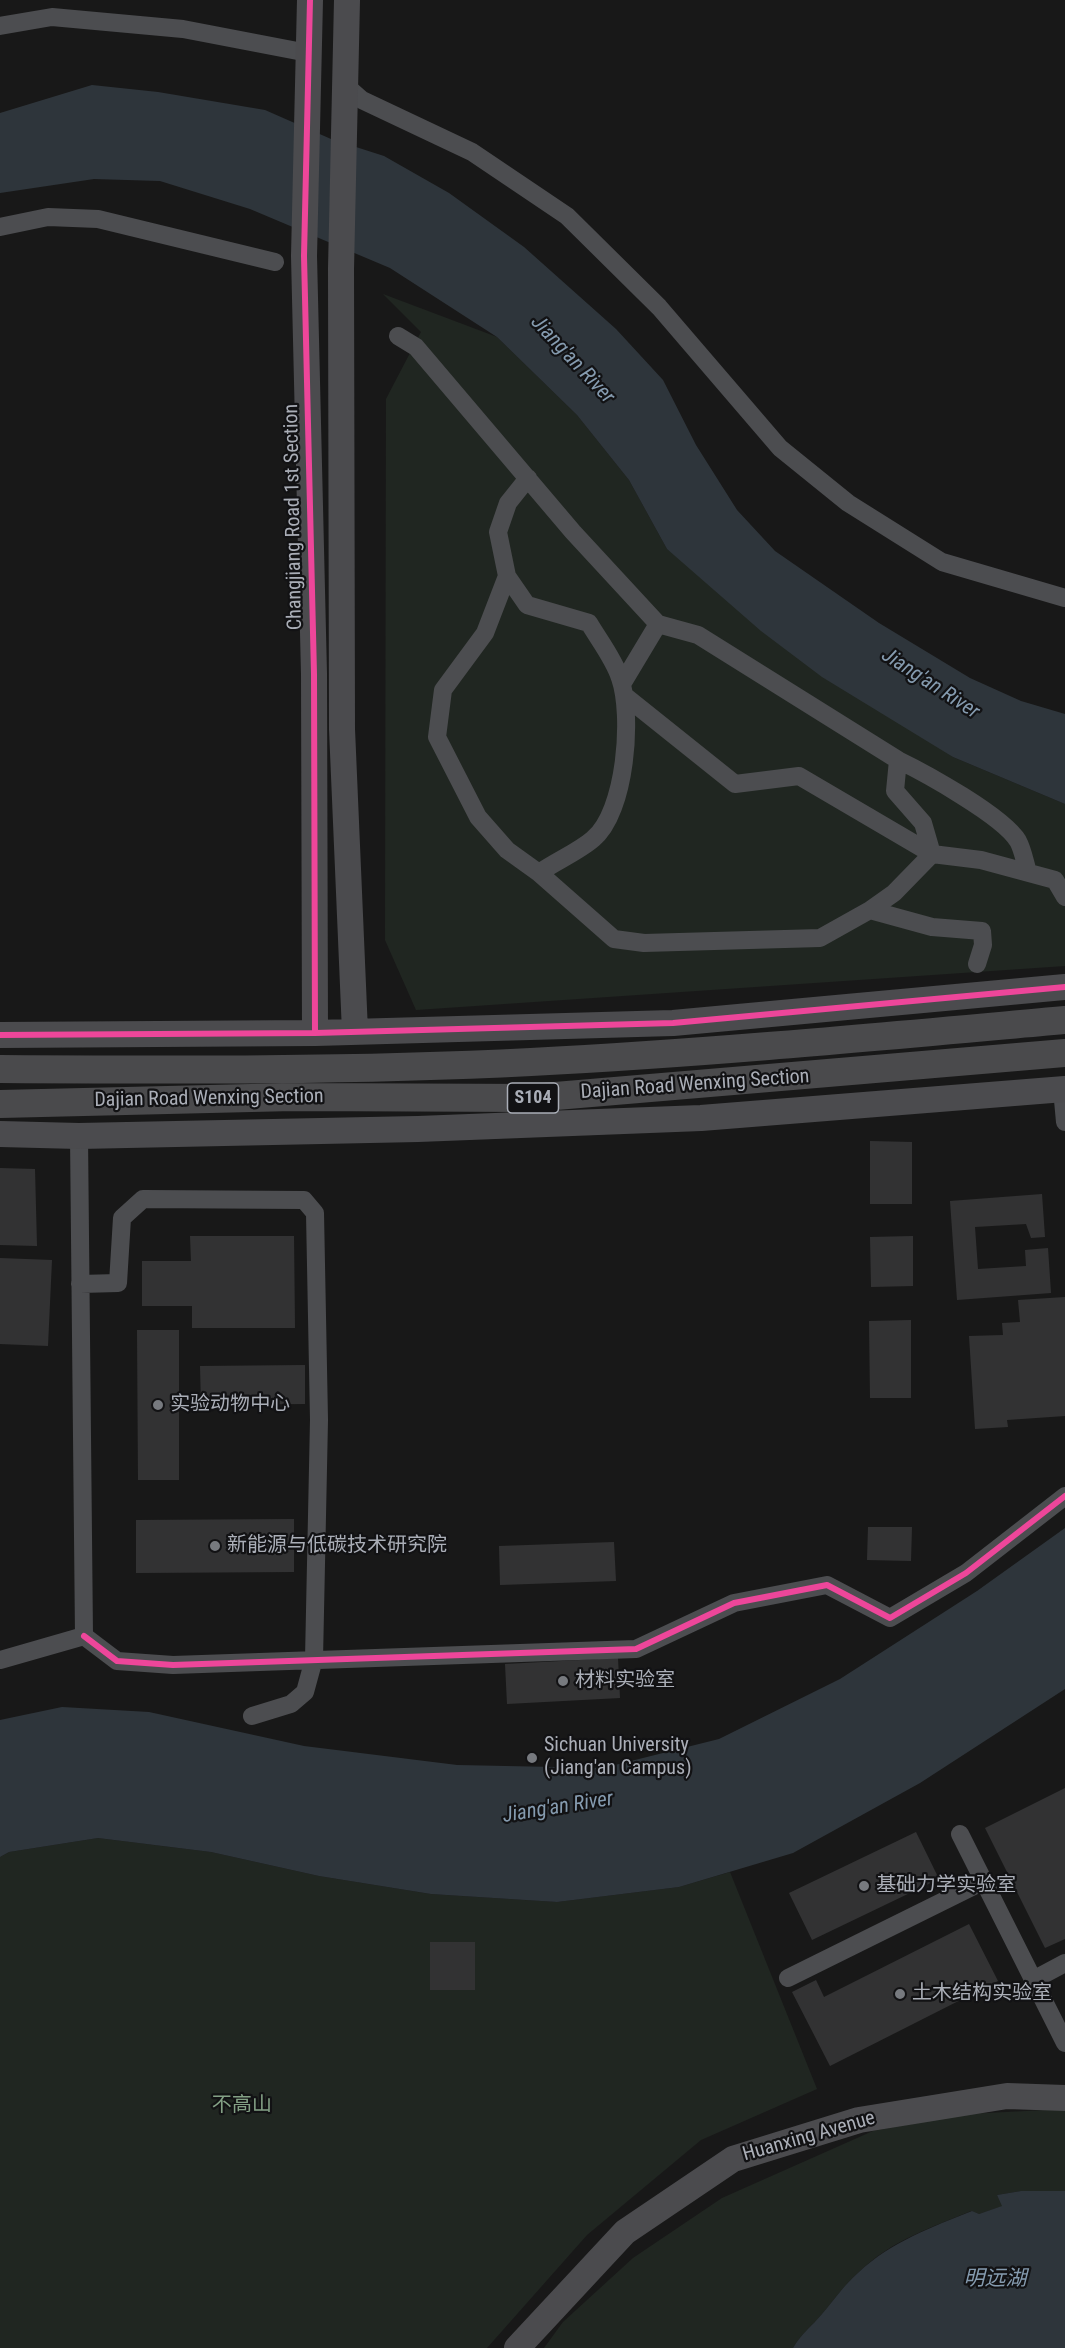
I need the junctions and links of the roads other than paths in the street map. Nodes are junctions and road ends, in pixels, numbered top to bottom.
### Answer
1 (310, 0) edge
2 (347, 0) edge
3 (0, 26) edge
4 (308, 53) junction
5 (345, 85) junction
6 (0, 227) edge
7 (275, 262) dead end
8 (398, 336) dead end
9 (528, 478) junction
10 (507, 576) junction
11 (1065, 597) edge
12 (658, 624) junction
13 (624, 690) junction
14 (897, 760) junction
15 (932, 854) junction
16 (1028, 872) junction
17 (539, 873) junction
18 (1065, 897) edge
19 (870, 910) junction
20 (977, 964) dead end
21 (1065, 987) edge
22 (1065, 1020) edge
23 (355, 1032) junction
24 (315, 1033) junction
25 (0, 1035) edge
26 (1065, 1053) edge
27 (0, 1069) edge
28 (1064, 1089) edge
29 (0, 1104) edge
30 (1065, 1122) edge
31 (0, 1134) edge
32 (79, 1136) junction
33 (80, 1284) junction
34 (1064, 1498) edge
35 (84, 1636) junction
36 (314, 1659) junction
37 (0, 1660) edge
38 (252, 1716) dead end
39 (960, 1834) dead end
40 (984, 1881) junction
41 (1065, 1964) edge
42 (788, 1978) dead end
43 (1035, 1978) junction
44 (1065, 2043) edge
45 (1065, 2098) edge
46 (517, 2348) edge

1 - 4 street, Changjiang Road 1st Section
2 - 5 street
3 - 4 street
4 - 24 street, Changjiang Road 1st Section
5 - 11 street
5 - 23 street
6 - 7 street
8 - 9 street
9 - 10 street
9 - 12 street
10 - 13 street
10 - 17 street
12 - 13 street
12 - 14 street
13 - 15 street
13 - 17 street
14 - 15 street
14 - 16 street
15 - 16 street
15 - 19 street
16 - 18 street
17 - 19 street
19 - 20 street
21 - 23 street
22 - 27 main road, Dajian Road Wenxing Section / S104
23 - 24 street
24 - 25 street
26 - 29 main road, Dajian Road Wenxing Section / S104
28 - 30 street
28 - 32 street
31 - 32 street
32 - 33 street
33 - 35 street
33 - 36 street
34 - 36 street
35 - 36 street
35 - 37 street
36 - 38 street
39 - 40 street
40 - 42 street
40 - 43 street
41 - 43 street
43 - 44 street
45 - 46 street, Huanxing Avenue

